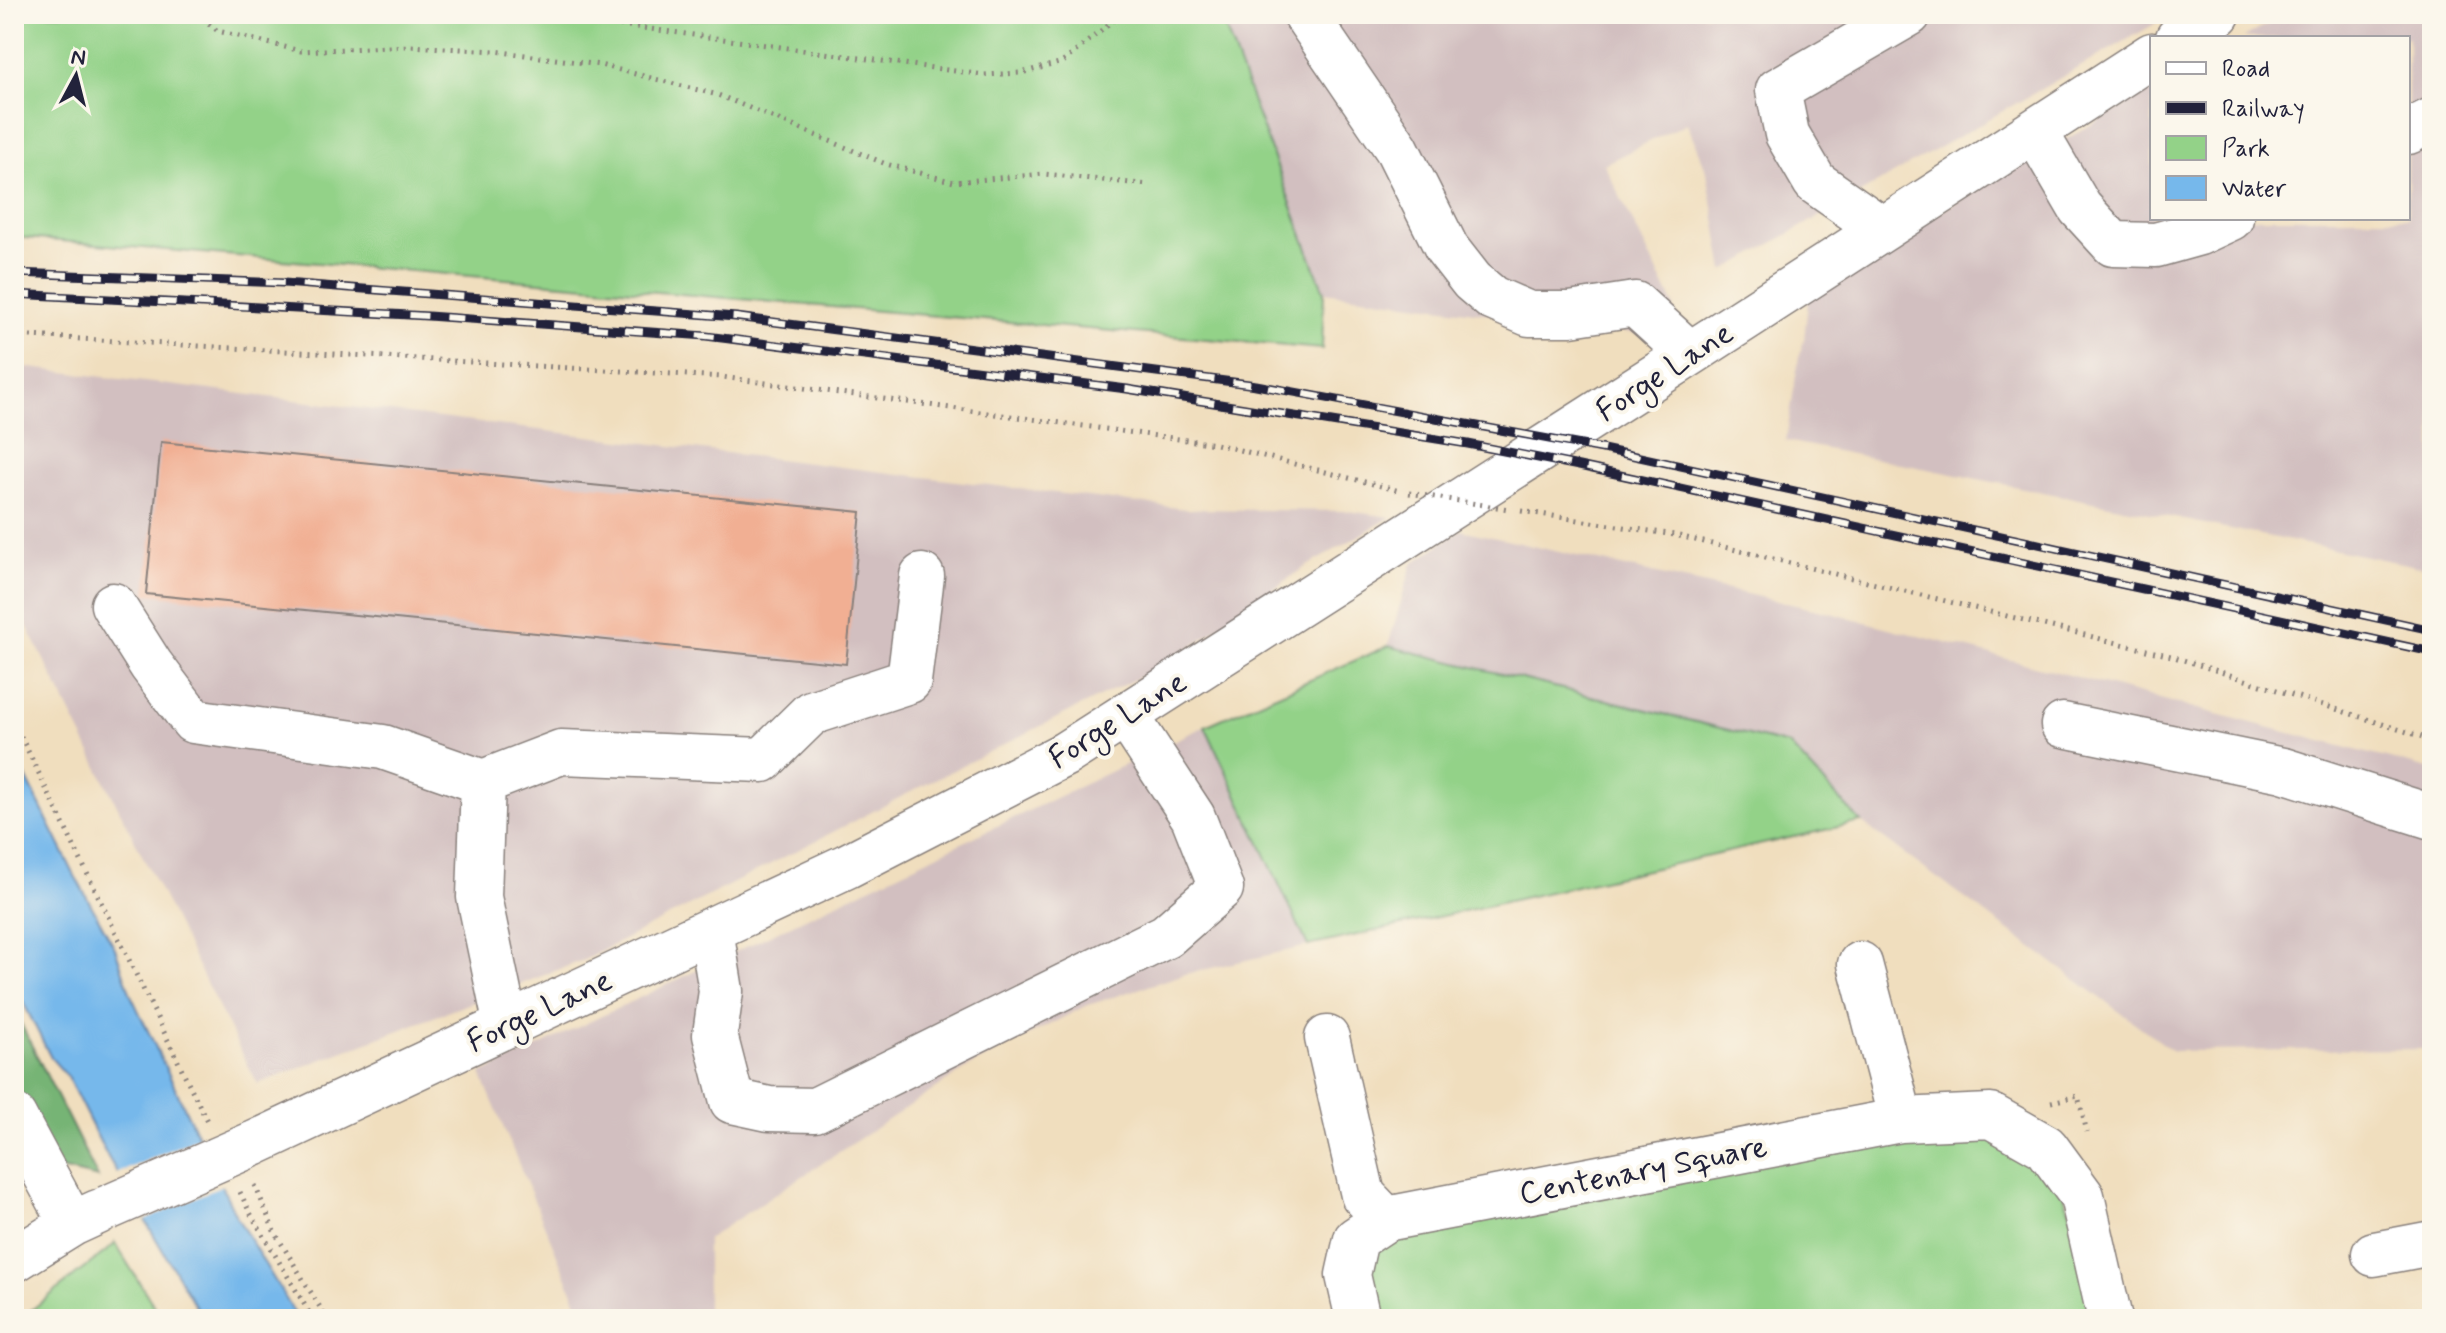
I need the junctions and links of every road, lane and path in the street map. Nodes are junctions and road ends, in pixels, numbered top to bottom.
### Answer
1 (196, 14) edge
2 (541, 14) edge
3 (1121, 14) edge
4 (1305, 14) edge
5 (1909, 14) edge
6 (2218, 14) edge
7 (2181, 36) edge
8 (2150, 56) edge
9 (2432, 120) edge
10 (2035, 131) junction
11 (2410, 131) edge
12 (1150, 185) dead end
13 (2227, 220) edge
14 (1882, 229) junction
15 (14, 335) edge
16 (1690, 354) junction
17 (922, 576) dead end
18 (113, 605) dead end
19 (1126, 715) junction
20 (14, 722) edge
21 (2063, 725) dead end
22 (2432, 740) edge
23 (483, 782) junction
24 (2432, 817) edge
25 (711, 930) junction
26 (1860, 964) dead end
27 (506, 1026) junction
28 (1327, 1038) dead end
29 (14, 1116) edge
30 (1901, 1120) junction
31 (208, 1124) dead end
32 (246, 1167) junction
33 (90, 1216) junction
34 (1386, 1219) junction
35 (2432, 1243) edge
36 (2374, 1254) dead end
37 (14, 1260) edge
38 (316, 1319) edge
39 (1358, 1319) edge
40 (2110, 1319) edge

1 - 12 path
2 - 3 path
4 - 16 street
5 - 14 street
6 - 7 street
8 - 10 street, Forge Lane
9 - 11 street
10 - 13 street
10 - 14 street, Forge Lane
14 - 16 street, Forge Lane
15 - 22 path, bridge
16 - 19 street, Forge Lane
17 - 23 street
18 - 23 street
19 - 25 street, Forge Lane
19 - 25 street
20 - 31 path
21 - 24 street
23 - 27 street
25 - 27 street, Forge Lane
26 - 30 street
27 - 32 street, Forge Lane
28 - 34 street
29 - 33 street
30 - 34 street, Centenary Square
30 - 40 street, Centenary Square
32 - 33 street, Forge Lane, bridge
32 - 38 path
32 - 38 path
33 - 37 street, Forge Lane
34 - 39 street, Centenary Square
35 - 36 street

